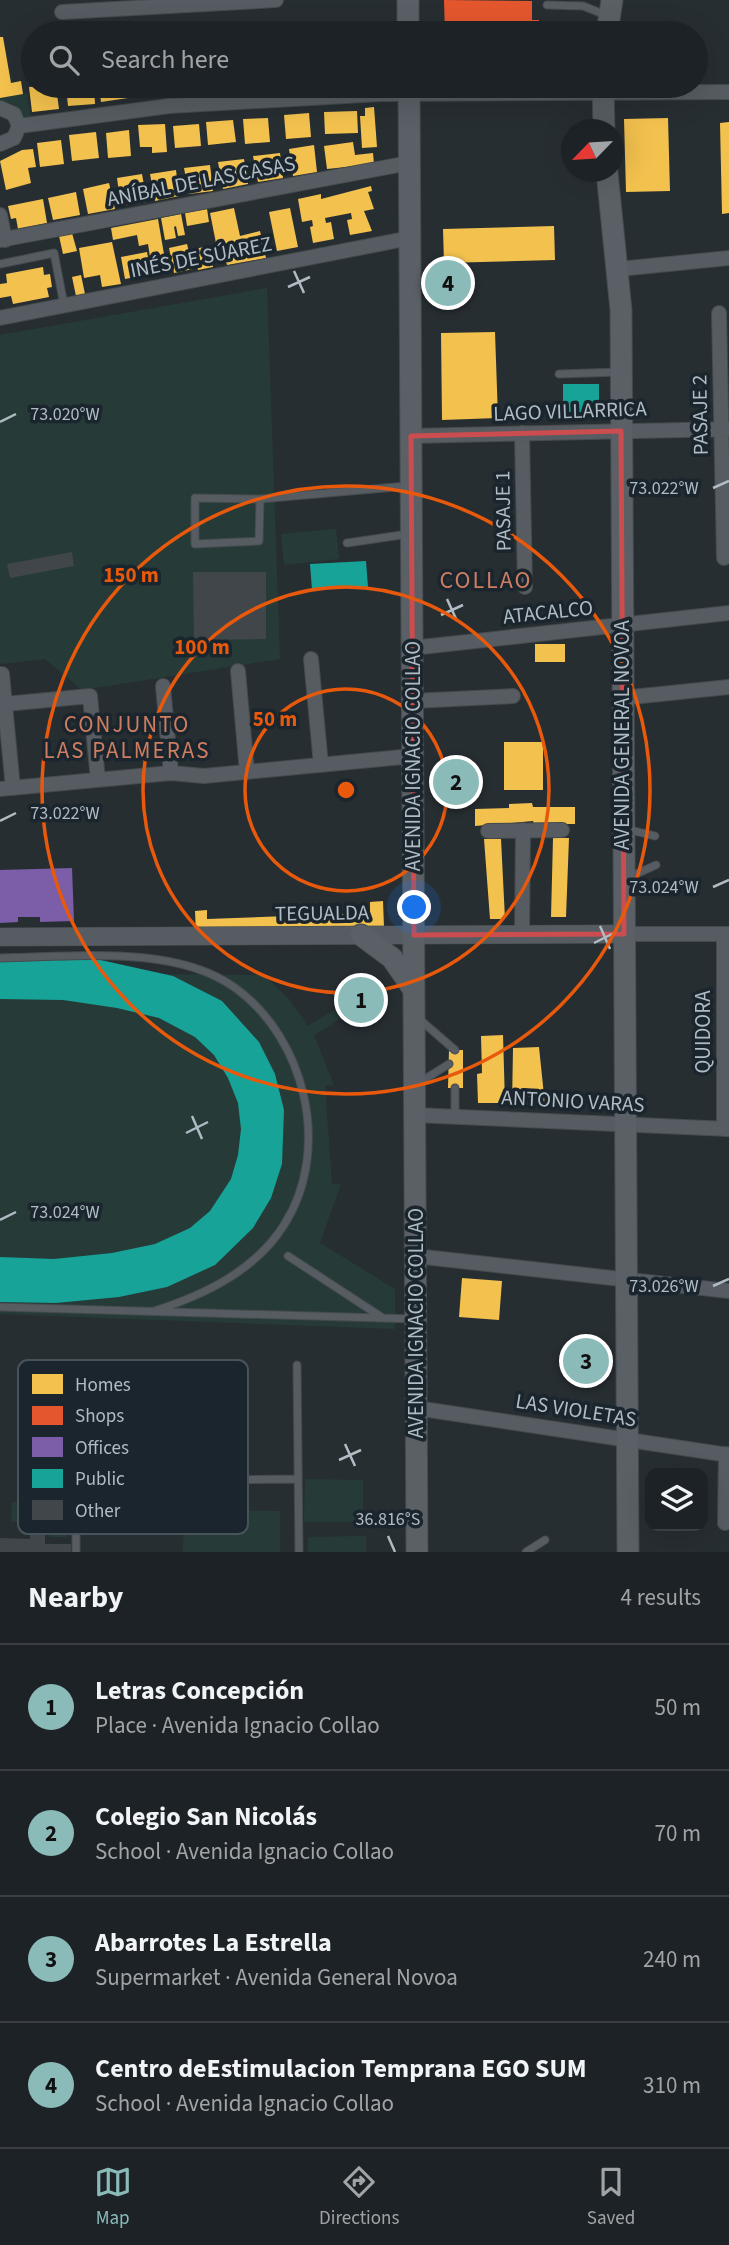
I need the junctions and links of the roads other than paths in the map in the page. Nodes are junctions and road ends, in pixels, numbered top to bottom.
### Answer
1 (276, 0) edge
2 (408, 0) edge
3 (219, 2) edge
4 (583, 3) edge
5 (130, 4) edge
6 (547, 5) dead end
7 (62, 12) dead end
8 (610, 17) edge
9 (408, 21) edge
10 (708, 92) edge
11 (729, 92) edge
12 (289, 98) edge
13 (409, 98) edge
14 (603, 98) edge
15 (0, 108) edge
16 (604, 119) edge
17 (19, 126) junction
18 (0, 144) edge
19 (409, 163) junction
20 (608, 182) edge
21 (0, 215) edge
22 (410, 238) junction
23 (2, 240) edge
24 (729, 258) edge
25 (0, 264) edge
26 (619, 268) junction
27 (64, 306) junction
28 (719, 313) dead end
29 (0, 318) edge
30 (621, 372) junction
31 (559, 374) dead end
32 (725, 429) edge
33 (621, 430) junction
34 (522, 433) junction
35 (411, 436) junction
36 (411, 485) junction
37 (260, 499) junction
38 (412, 533) junction
39 (348, 542) dead end
40 (723, 558) dead end
41 (525, 587) dead end
42 (729, 613) edge
43 (621, 625) junction
44 (412, 648) junction
45 (311, 659) dead end
46 (238, 671) dead end
47 (2, 674) dead end
48 (163, 686) dead end
49 (729, 687) edge
50 (513, 696) dead end
51 (622, 698) junction
52 (412, 701) junction
53 (5, 704) junction
54 (413, 756) junction
55 (321, 765) junction
56 (247, 772) junction
57 (171, 773) junction
58 (97, 780) junction
59 (7, 788) edge
60 (623, 828) junction
61 (523, 830) junction
62 (562, 830) dead end
63 (488, 831) dead end
64 (655, 836) dead end
65 (656, 865) dead end
66 (623, 879) junction
67 (522, 934) junction
68 (624, 934) junction
69 (726, 934) edge
70 (361, 935) junction
71 (414, 935) junction
72 (0, 937) edge
73 (0, 958) edge
74 (414, 990) junction
75 (414, 1015) junction
76 (455, 1050) dead end
77 (449, 1064) dead end
78 (415, 1086) junction
79 (455, 1088) dead end
80 (415, 1115) junction
81 (455, 1117) junction
82 (623, 1124) junction
83 (726, 1129) edge
84 (288, 1256) dead end
85 (415, 1256) junction
86 (626, 1280) junction
87 (729, 1292) edge
88 (0, 1307) edge
89 (154, 1311) junction
90 (384, 1318) junction
91 (416, 1319) junction
92 (297, 1366) dead end
93 (416, 1408) junction
94 (628, 1440) junction
95 (727, 1455) edge
96 (298, 1479) junction
97 (248, 1480) edge
98 (726, 1523) dead end
99 (76, 1534) edge
100 (545, 1540) dead end
101 (76, 1552) edge
102 (299, 1552) edge
103 (417, 1552) edge
104 (526, 1552) edge
105 (628, 1552) edge

1 - 3 street
2 - 9 main road
3 - 5 street
4 - 6 lane
4 - 8 lane
5 - 7 street
10 - 11 street
12 - 17 street
13 - 19 main road, AVENIDA IGNACIO COLLAO
14 - 16 main road
15 - 17 street
17 - 18 street
19 - 22 main road, AVENIDA IGNACIO COLLAO
19 - 23 street, ANÍBAL DE LAS CASAS
20 - 26 main road, AVENIDA GENERAL NOVOA
21 - 23 street
22 - 27 street, INÉS DE SÚAREZ
22 - 35 main road, AVENIDA IGNACIO COLLAO
24 - 26 street
25 - 27 lane
26 - 30 main road, AVENIDA GENERAL NOVOA
27 - 29 street, INÉS DE SÚAREZ
28 - 32 street, PASAJE 2
30 - 31 lane
30 - 33 main road, AVENIDA GENERAL NOVOA
32 - 33 street, LAGO VILLARRICA
32 - 40 street, PASAJE 2
33 - 34 street, LAGO VILLARRICA
33 - 43 main road, AVENIDA GENERAL NOVOA
34 - 35 street, LAGO VILLARRICA
34 - 41 street, PASAJE 1
35 - 36 main road, AVENIDA IGNACIO COLLAO
36 - 37 lane
36 - 38 main road, AVENIDA IGNACIO COLLAO
37 - 37 lane
38 - 39 lane
38 - 44 main road, AVENIDA IGNACIO COLLAO
42 - 43 street, ATACALCO
43 - 44 street, ATACALCO
43 - 51 main road, AVENIDA GENERAL NOVOA
44 - 52 main road, AVENIDA IGNACIO COLLAO
45 - 55 street
46 - 56 street
47 - 53 street
48 - 57 street
49 - 51 street
50 - 52 street
51 - 60 main road, AVENIDA GENERAL NOVOA
52 - 54 main road, AVENIDA IGNACIO COLLAO
53 - 58 street
53 - 59 street
54 - 55 street
54 - 71 main road, AVENIDA IGNACIO COLLAO
55 - 56 street
56 - 57 street
57 - 58 street
58 - 59 street
60 - 64 lane
60 - 66 main road, AVENIDA GENERAL NOVOA
61 - 62 street
61 - 63 street
61 - 67 street
65 - 66 lane
66 - 68 main road, AVENIDA GENERAL NOVOA
67 - 68 street, TEGUALDA
67 - 71 street, TEGUALDA
68 - 69 street, TEGUALDA
68 - 82 main road, AVENIDA GENERAL NOVOA
69 - 83 street, QUIDORA
70 - 71 street, TEGUALDA
70 - 72 street, TEGUALDA
70 - 74 main road
71 - 74 main road, AVENIDA IGNACIO COLLAO
73 - 89 lane
74 - 75 main road, AVENIDA IGNACIO COLLAO
75 - 76 lane
75 - 78 main road, AVENIDA IGNACIO COLLAO
77 - 78 lane
78 - 80 main road, AVENIDA IGNACIO COLLAO
79 - 81 lane
80 - 81 street, ANTONIO VARAS
80 - 85 main road, AVENIDA IGNACIO COLLAO
81 - 82 street, ANTONIO VARAS
82 - 83 street, ANTONIO VARAS
82 - 86 main road, AVENIDA GENERAL NOVOA
84 - 90 lane
85 - 86 street
85 - 91 main road, AVENIDA IGNACIO COLLAO
86 - 87 street
86 - 94 main road, AVENIDA GENERAL NOVOA
88 - 89 lane
89 - 90 lane
90 - 91 lane
91 - 93 main road, AVENIDA IGNACIO COLLAO
92 - 96 lane
93 - 94 street, LAS VIOLETAS
93 - 103 main road, AVENIDA IGNACIO COLLAO
94 - 95 street, LAS VIOLETAS
94 - 105 main road, AVENIDA GENERAL NOVOA
95 - 98 street
96 - 97 lane
96 - 102 lane
99 - 101 lane
100 - 104 lane

